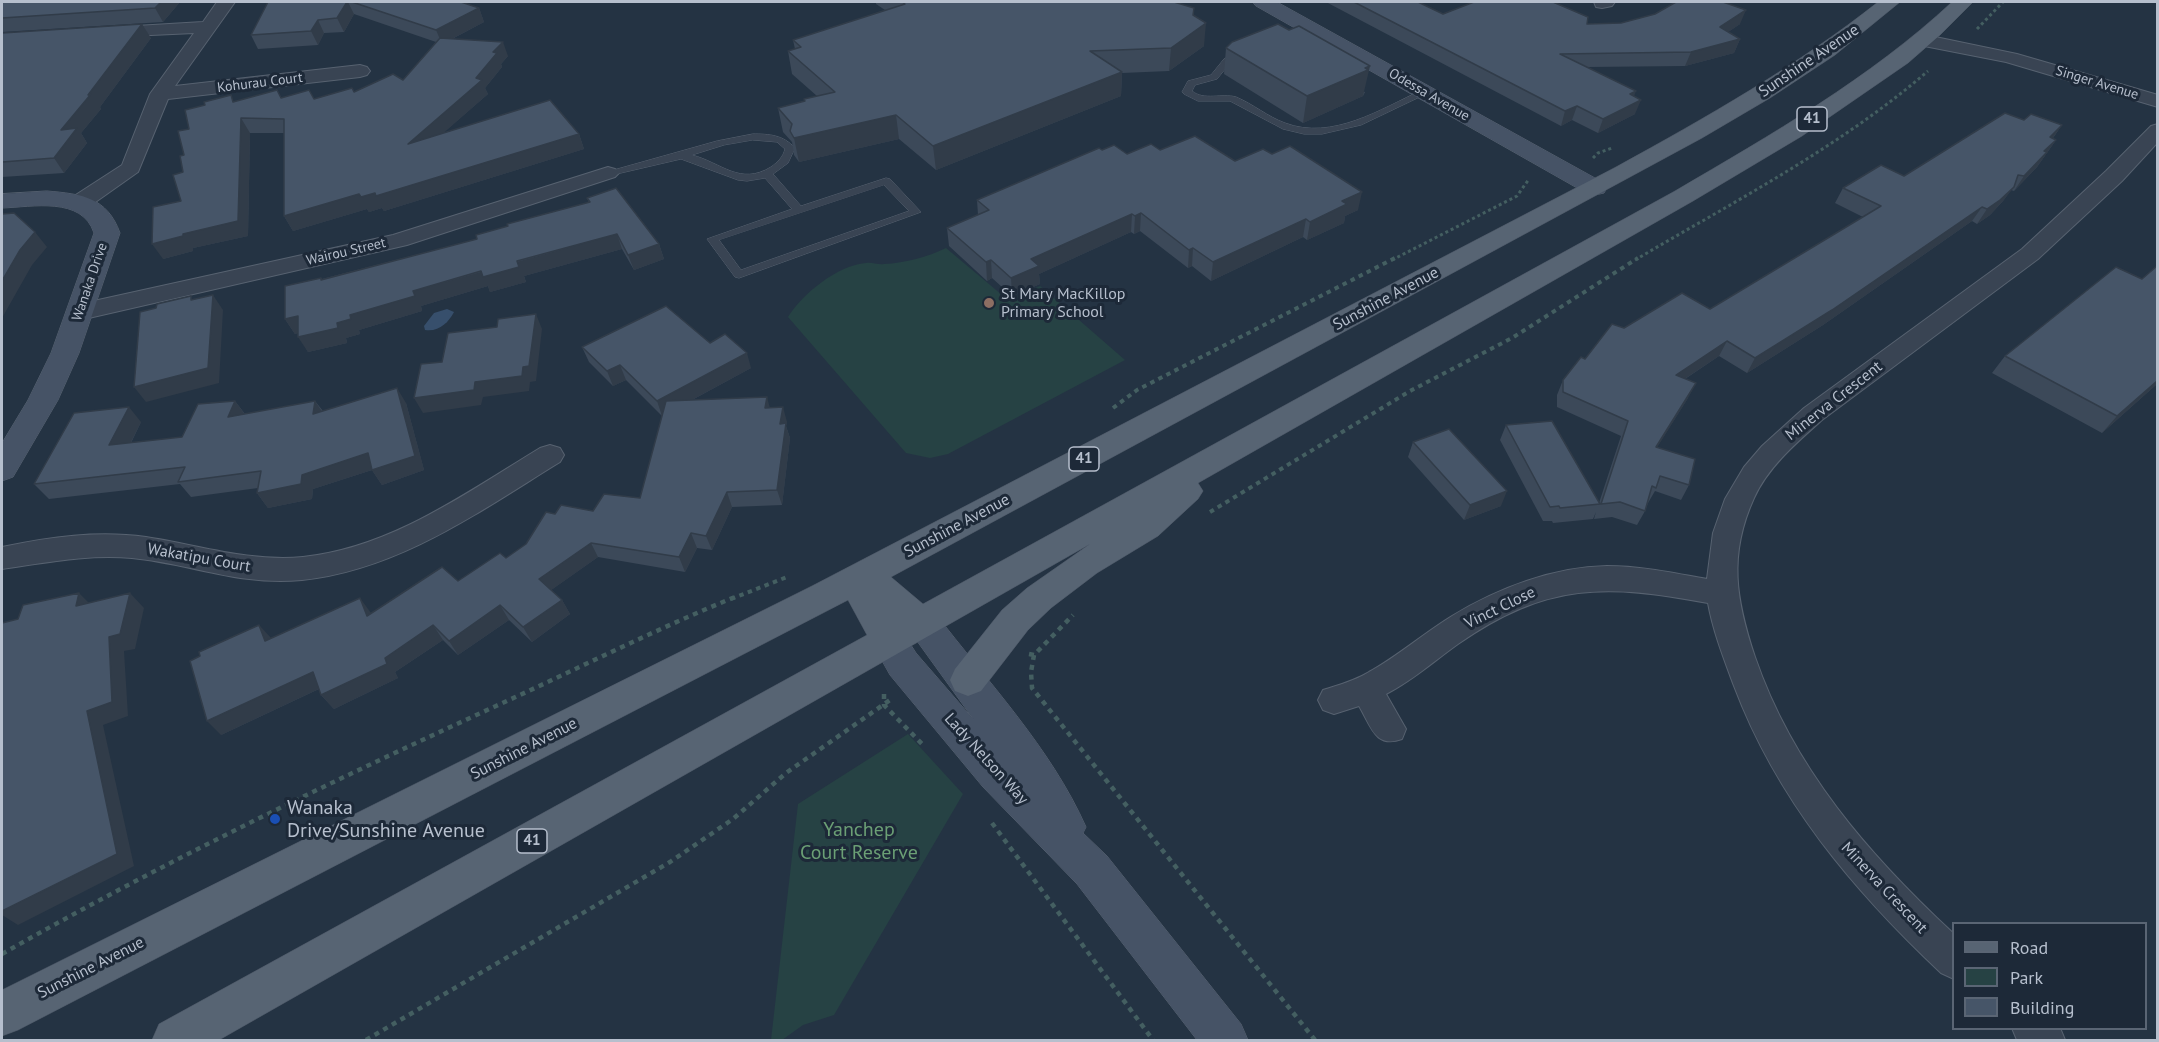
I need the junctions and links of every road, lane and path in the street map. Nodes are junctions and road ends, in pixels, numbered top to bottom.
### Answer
1 (226, 2) edge
2 (1263, 2) edge
3 (1963, 2) edge
4 (2003, 2) edge
5 (1911, 23) edge
6 (207, 27) junction
7 (94, 33) edge
8 (1962, 41) junction
9 (1254, 48) edge
10 (360, 70) dead end
11 (1202, 81) junction
12 (1425, 92) junction
13 (160, 94) junction
14 (1221, 96) junction
15 (2157, 101) edge
16 (2157, 130) edge
17 (682, 156) junction
18 (608, 173) joint
19 (767, 174) junction
20 (1530, 174) dead end
21 (2, 201) edge
22 (1621, 202) junction
23 (79, 203) junction
24 (799, 210) junction
25 (80, 312) junction
26 (1108, 412) dead end
27 (1243, 443) junction
28 (550, 455) dead end
29 (2, 469) edge
30 (1207, 514) dead end
31 (2, 558) edge
32 (794, 575) dead end
33 (860, 578) junction
34 (1722, 593) junction
35 (1075, 613) dead end
36 (906, 632) junction
37 (995, 645) junction
38 (1034, 656) junction
39 (916, 679) junction
40 (968, 680) junction
41 (1367, 691) junction
42 (1334, 700) dead end
43 (884, 705) junction
44 (1390, 729) dead end
45 (930, 752) dead end
46 (990, 821) dead end
47 (1092, 870) junction
48 (2, 954) edge
49 (1952, 959) edge
50 (2, 1014) edge
51 (2032, 1030) edge
52 (175, 1041) edge
53 (366, 1041) edge
54 (1153, 1041) edge
55 (1225, 1041) edge
56 (1315, 1041) edge
57 (2046, 1041) edge

1 - 6 street
2 - 12 street, Odessa Avenue
3 - 5 main road, Sunshine Avenue / 41
4 - 8 path
5 - 8 street, Singer Avenue
5 - 22 main road, Sunshine Avenue / 41
5 - 22 main road, Sunshine Avenue / 41
6 - 7 street
6 - 13 street
8 - 15 street, Singer Avenue
8 - 30 path
9 - 11 lane
10 - 13 street, Kohurau Court
11 - 14 lane
11 - 14 lane
12 - 14 lane
12 - 22 street, Odessa Avenue
13 - 23 street
16 - 34 street, Minerva Crescent
17 - 18 lane
17 - 19 lane
17 - 19 lane
18 - 25 street, Wairou Street
19 - 24 lane
20 - 26 path
21 - 23 street
22 - 27 main road, Sunshine Avenue / 41
22 - 33 main road, Sunshine Avenue / 41
23 - 25 street, Wanaka Drive
24 - 24 lane
25 - 29 street, Wanaka Drive
27 - 36 main road, Sunshine Avenue / 41
27 - 37 main road
28 - 31 street, Wakatipu Court
32 - 48 path
33 - 36 main road
33 - 50 main road, Sunshine Avenue / 41
34 - 41 street, Vinct Close
34 - 49 street, Minerva Crescent
35 - 38 path
36 - 39 street, Lady Nelson Way
36 - 40 street, Lady Nelson Way
36 - 52 main road, Sunshine Avenue / 41
37 - 38 path
37 - 40 main road
38 - 56 path
39 - 43 path
39 - 47 street, Lady Nelson Way
40 - 47 street, Lady Nelson Way
41 - 42 street, Vinct Close
41 - 44 street
43 - 45 path
43 - 53 path
46 - 54 path
47 - 55 street, Lady Nelson Way
51 - 57 street

